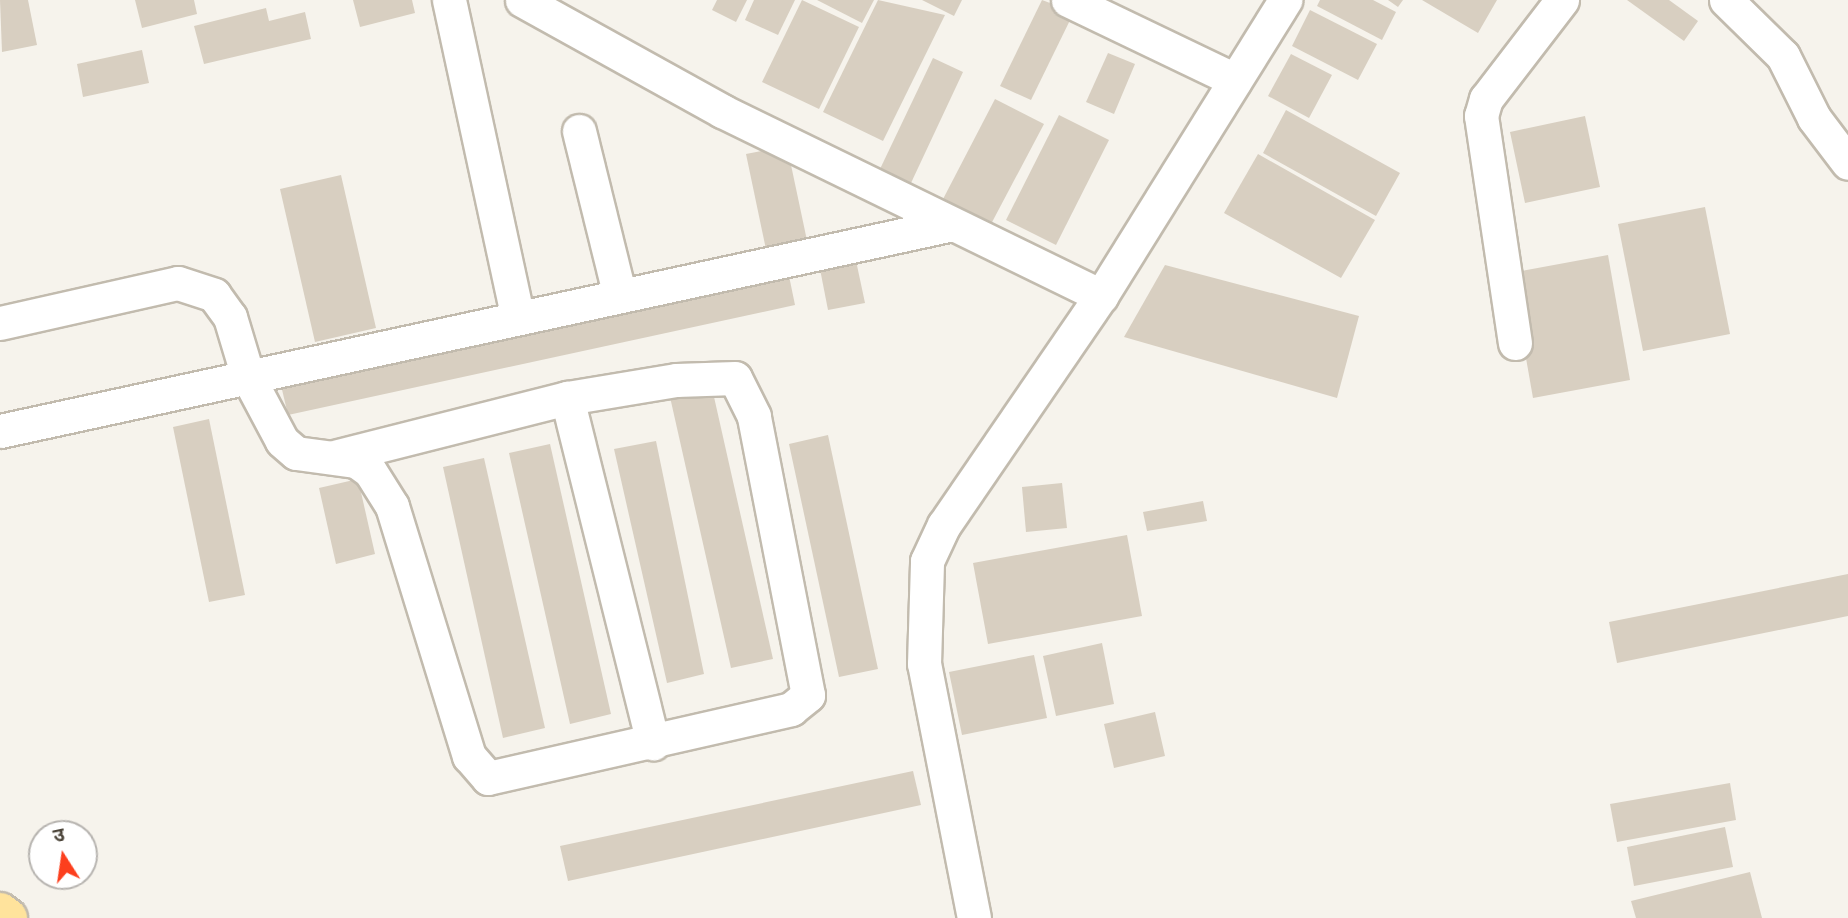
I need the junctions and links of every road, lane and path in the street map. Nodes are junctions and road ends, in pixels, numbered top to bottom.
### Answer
1 (449, 0) edge
2 (522, 0) edge
3 (1068, 0) edge
4 (1285, 0) edge
5 (1562, 0) edge
6 (1726, 0) edge
7 (1235, 80) junction
8 (579, 131) dead end
9 (1848, 163) edge
10 (948, 225) junction
11 (619, 293) junction
12 (1101, 296) junction
13 (517, 315) junction
14 (0, 323) edge
15 (1515, 343) dead end
16 (248, 377) junction
17 (567, 398) junction
18 (0, 431) edge
19 (337, 456) junction
20 (653, 743) junction
21 (0, 912) edge
22 (8, 918) edge
23 (974, 918) edge

1 - 13 street
2 - 10 street
3 - 7 street
4 - 7 street
5 - 15 street
6 - 9 street
7 - 12 street
8 - 11 street
10 - 11 street
10 - 12 street
11 - 13 street
12 - 23 street
13 - 16 street
14 - 16 street
16 - 18 street
16 - 19 street
17 - 19 street
17 - 20 street
17 - 20 street
19 - 20 street
21 - 22 main road

